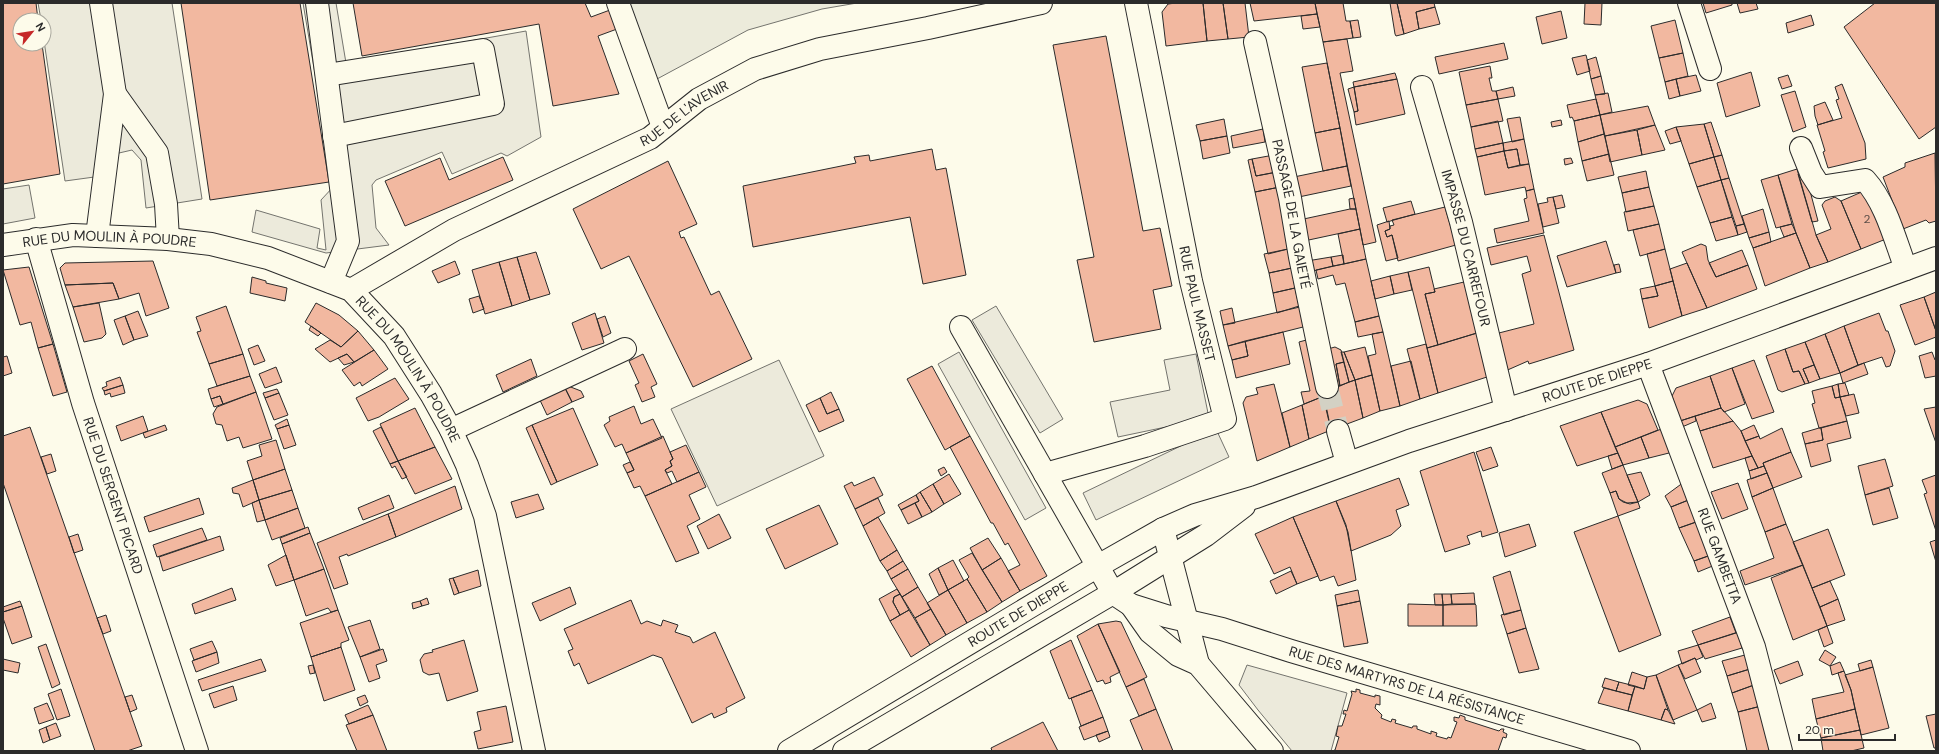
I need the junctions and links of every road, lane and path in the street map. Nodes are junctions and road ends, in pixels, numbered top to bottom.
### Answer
1 (101, 3) edge
2 (316, 3) edge
3 (618, 3) edge
4 (1041, 3) edge
5 (1136, 3) edge
6 (1689, 3) edge
7 (1254, 42) dead end
8 (1710, 69) dead end
9 (326, 75) junction
10 (1422, 87) dead end
11 (115, 94) junction
12 (663, 127) junction
13 (334, 136) junction
14 (1801, 148) dead end
15 (97, 236) junction
16 (36, 239) junction
17 (168, 239) junction
18 (3, 245) edge
19 (1936, 258) edge
20 (1906, 269) junction
21 (331, 282) junction
22 (351, 290) junction
23 (961, 327) dead end
24 (625, 348) dead end
25 (1648, 364) junction
26 (1327, 387) tunnel mouth
27 (1506, 410) junction
28 (451, 430) junction
29 (1338, 430) tunnel mouth
30 (1347, 463) junction
31 (1045, 474) junction
32 (1256, 497) junction
33 (1163, 529) junction
34 (1169, 557) junction
35 (1098, 566) junction
36 (1113, 593) junction
37 (1131, 605) junction
38 (1186, 619) junction
39 (1198, 664) junction
40 (871, 702) junction
41 (886, 726) junction
42 (197, 751) edge
43 (534, 751) edge
44 (789, 751) edge
45 (844, 751) edge
46 (1272, 751) edge
47 (1629, 751) edge
48 (1781, 751) edge

1 - 11 street
2 - 9 street
3 - 12 street
4 - 12 street, RUE DE L'AVENIR
5 - 31 street, RUE PAUL MASSET
6 - 8 street
7 - 26 street, PASSAGE DE LA GAIETÉ
9 - 13 street
9 - 13 street
10 - 27 street, IMPASSE DU CARREFOUR
11 - 15 street
11 - 17 street
12 - 22 street, RUE DE L'AVENIR
13 - 21 street
14 - 20 street
15 - 16 street, RUE DU MOULIN À POUDRE
15 - 17 street, RUE DU MOULIN À POUDRE
16 - 18 street, RUE DU MOULIN À POUDRE
16 - 42 street, RUE DU SERGENT PICARD
17 - 21 street, RUE DU MOULIN À POUDRE
19 - 20 street, ROUTE DE DIEPPE
20 - 25 street, ROUTE DE DIEPPE
21 - 22 street, RUE DU MOULIN À POUDRE
22 - 28 street, RUE DU MOULIN À POUDRE
23 - 31 street
24 - 28 street
25 - 27 street, ROUTE DE DIEPPE
25 - 48 street, RUE GAMBETTA
27 - 30 street, ROUTE DE DIEPPE
28 - 43 street, RUE DU MOULIN À POUDRE
29 - 30 street
30 - 32 street, ROUTE DE DIEPPE
31 - 35 street
32 - 33 street, ROUTE DE DIEPPE
32 - 34 street, ROUTE DE DIEPPE
33 - 34 street
33 - 35 street, ROUTE DE DIEPPE
34 - 36 street, ROUTE DE DIEPPE
34 - 38 street
35 - 36 street
35 - 40 street, ROUTE DE DIEPPE
36 - 37 street
36 - 41 street, ROUTE DE DIEPPE
37 - 38 street, RUE DES MARTYRS DE LA RÉSISTANCE
37 - 39 street
38 - 39 street
38 - 47 street, RUE DES MARTYRS DE LA RÉSISTANCE
39 - 46 street
40 - 41 street
40 - 44 street, ROUTE DE DIEPPE
41 - 45 street, ROUTE DE DIEPPE

